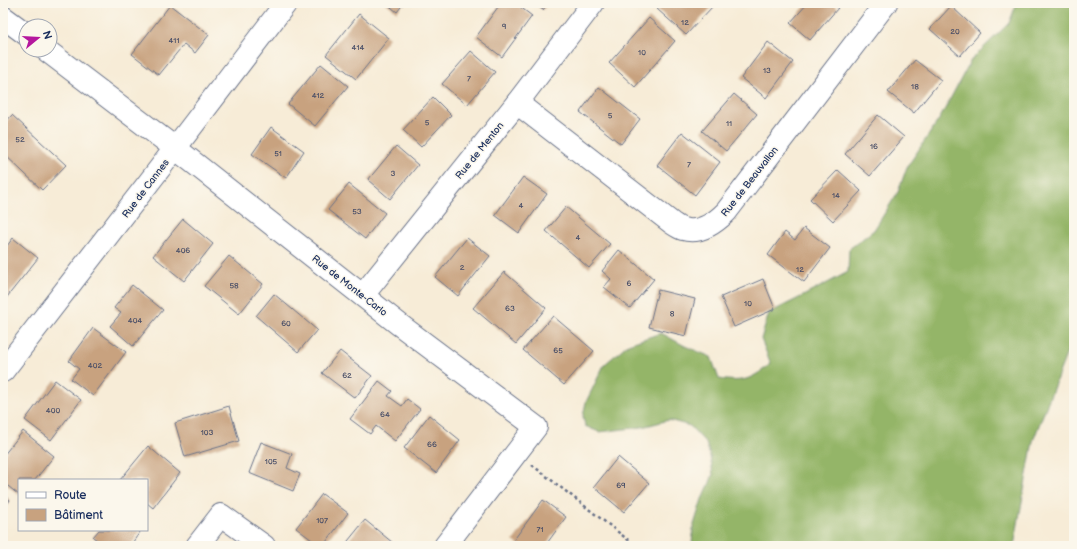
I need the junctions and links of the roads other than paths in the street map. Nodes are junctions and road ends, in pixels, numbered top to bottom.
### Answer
1 (286, 3) edge
2 (593, 3) edge
3 (886, 3) edge
4 (3, 17) edge
5 (18, 28) edge
6 (56, 58) edge
7 (517, 103) junction
8 (175, 148) junction
9 (363, 295) junction
10 (3, 372) edge
11 (197, 546) edge
12 (264, 546) edge
13 (445, 546) edge

1 - 8 street, Rue de Cannes
2 - 7 street, Rue de Menton
3 - 7 street, Rue de Beauvallon
4 - 5 street
6 - 8 street, Rue de Monte-Carlo
7 - 9 street, Rue de Menton
8 - 9 street, Rue de Monte-Carlo
8 - 10 street, Rue de Cannes
9 - 13 street, Rue de Monte-Carlo
11 - 12 street

